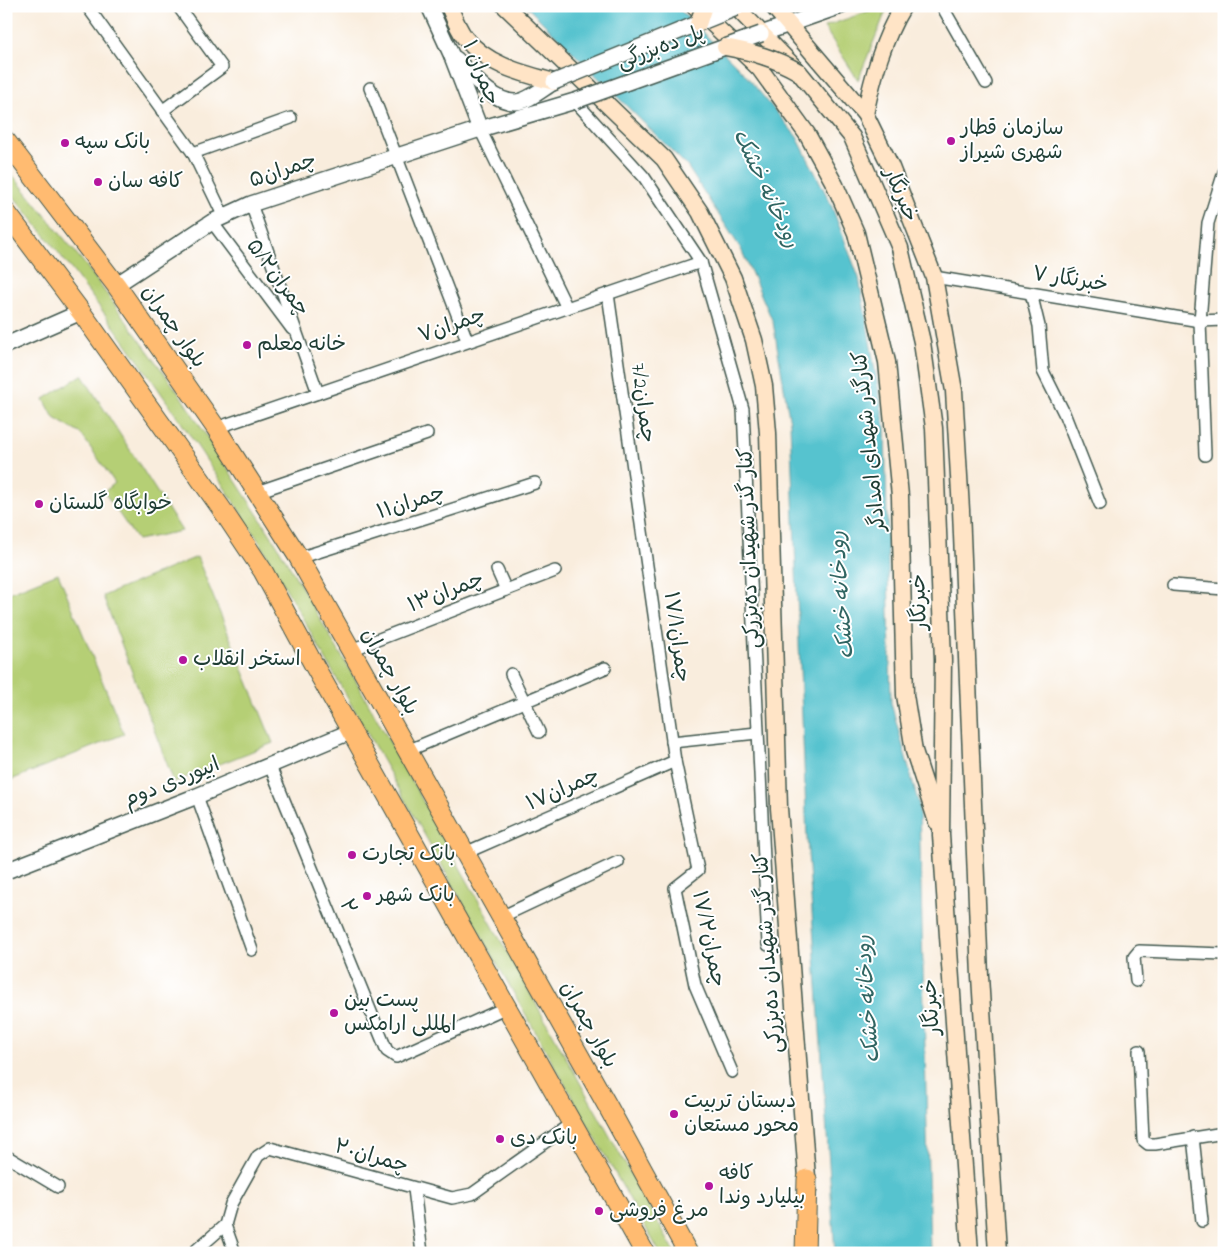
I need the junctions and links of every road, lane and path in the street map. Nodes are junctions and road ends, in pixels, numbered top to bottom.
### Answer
1 (87, 6) edge
2 (178, 6) edge
3 (428, 6) edge
4 (449, 6) edge
5 (505, 6) edge
6 (694, 6) edge
7 (704, 6) edge
8 (773, 6) edge
9 (841, 6) edge
10 (903, 6) edge
11 (942, 6) edge
12 (738, 7) edge
13 (698, 24) junction
14 (790, 24) junction
15 (761, 34) junction
16 (725, 48) junction
17 (450, 54) junction
18 (799, 72) junction
19 (554, 82) junction
20 (986, 83) dead end
21 (370, 88) dead end
22 (575, 101) junction
23 (162, 111) junction
24 (865, 114) junction
25 (291, 118) dead end
26 (480, 129) junction
27 (6, 141) edge
28 (192, 153) junction
29 (395, 156) junction
30 (1224, 172) edge
31 (251, 204) junction
32 (6, 212) edge
33 (218, 219) junction
34 (701, 262) junction
35 (934, 277) junction
36 (116, 285) junction
37 (1031, 293) junction
38 (608, 294) junction
39 (567, 308) junction
40 (81, 312) junction
41 (1224, 320) edge
42 (1200, 321) junction
43 (299, 338) junction
44 (468, 340) junction
45 (6, 345) edge
46 (318, 393) junction
47 (216, 428) junction
48 (427, 434) dead end
49 (1205, 455) dead end
50 (535, 483) dead end
51 (257, 492) junction
52 (1100, 504) dead end
53 (640, 518) joint
54 (299, 558) junction
55 (496, 570) dead end
56 (555, 571) dead end
57 (1173, 586) dead end
58 (1224, 589) edge
59 (506, 590) junction
60 (351, 650) junction
61 (605, 668) dead end
62 (511, 674) dead end
63 (524, 702) junction
64 (352, 731) junction
65 (538, 732) dead end
66 (757, 733) junction
67 (672, 742) junction
68 (407, 751) junction
69 (675, 761) junction
70 (270, 766) junction
71 (197, 796) junction
72 (941, 835) junction
73 (465, 853) junction
74 (618, 862) dead end
75 (6, 872) edge
76 (501, 917) junction
77 (768, 946) dead end
78 (252, 950) dead end
79 (1224, 954) edge
80 (1136, 982) dead end
81 (507, 1007) junction
82 (1139, 1051) dead end
83 (732, 1072) dead end
84 (572, 1123) junction
85 (1224, 1133) edge
86 (1193, 1138) junction
87 (6, 1156) edge
88 (807, 1179) junction
89 (58, 1187) dead end
90 (414, 1189) junction
91 (1202, 1221) dead end
92 (225, 1225) junction
93 (194, 1253) edge
94 (235, 1253) edge
95 (422, 1253) edge
96 (645, 1253) edge
97 (688, 1253) edge
98 (805, 1253) edge
99 (814, 1253) edge
100 (970, 1253) edge
101 (998, 1253) edge

1 - 23 street, چمران۵/۲
2 - 23 street
3 - 17 street, چمران ۱
4 - 19 main road
5 - 88 main road, کنار گذر شهیدان ده‌بزرکی
6 - 72 main road, کنارگذر شهدای امدادگر
7 - 13 main road, bridge
8 - 14 main road, خبرنگار
9 - 14 street, پل ده‌بزرگی
10 - 24 main road
11 - 20 street
12 - 13 street, پل ده‌بزرگی, bridge
12 - 15 main road, خبرنگار
13 - 19 street, پل ده‌بزرگی, bridge
14 - 15 street, پل ده‌بزرگی
14 - 24 main road, خبرنگار
15 - 16 street, پل ده‌بزرگی, bridge
15 - 18 main road, خبرنگار
16 - 18 main road, bridge
16 - 22 street, پل ده‌بزرگی, bridge
17 - 19 street, پل ده‌بزرگی
17 - 26 street, چمران ۱
18 - 72 main road, خبرنگار
21 - 29 street
22 - 26 street, پل ده‌بزرگی
22 - 34 street
23 - 28 street, چمران۵/۲
24 - 35 main road, خبرنگار
25 - 28 street
26 - 29 street, چمران۵
26 - 39 street
27 - 36 main road, بلوار چمران
28 - 33 street, چمران۵/۲
29 - 31 street, چمران۵
29 - 44 street
30 - 42 street
31 - 33 street, چمران۵
31 - 43 street, چمران۵/۲
32 - 40 main road
33 - 36 street, چمران۵
33 - 43 street, چمران۵/۲
34 - 38 street, چمران۷
34 - 66 street
35 - 37 street, ۷ خبرنگار
35 - 101 main road, خبرنگار
36 - 47 main road, بلوار چمران
37 - 42 street, ۷ خبرنگار
37 - 52 street
38 - 39 street, چمران۷
38 - 53 street, 7/2چمران
39 - 44 street, چمران۷
40 - 45 street
40 - 64 main road
41 - 42 street, ۷ خبرنگار
42 - 49 street
43 - 46 street
44 - 46 street, چمران۷
46 - 47 street, چمران۷
47 - 51 main road, بلوار چمران
48 - 51 street
50 - 54 street, چمران۱۱
51 - 54 main road, بلوار چمران
53 - 67 street, چمران۱۷/۱
54 - 60 main road, بلوار چمران
55 - 59 street
56 - 59 street, چمران۱۳
57 - 58 street
59 - 60 street, چمران۱۳
60 - 68 main road, بلوار چمران
61 - 63 street
62 - 63 street
63 - 65 street
63 - 68 street
64 - 70 street, ابیوردی دوم
64 - 81 main road
66 - 67 street
66 - 77 street
67 - 69 street, چمران۱۷/۱
68 - 73 main road, بلوار چمران
69 - 73 street, چمران۱۷
69 - 83 street, چمران۱۷/۲
70 - 71 street, ابیوردی دوم
70 - 81 street, ۲
71 - 75 street, ابیوردی دوم
71 - 78 street
72 - 100 main road, خبرنگار
73 - 76 main road, بلوار چمران
74 - 76 street
76 - 97 main road, بلوار چمران
79 - 80 street
81 - 84 main road
82 - 86 street
84 - 90 street, چمران۲۰
84 - 96 main road
85 - 86 street
86 - 91 street
87 - 89 street
88 - 98 main road
88 - 99 main road, کنار گذر شهیدان ده‌بزرکی
90 - 92 street, چمران۲۰
90 - 95 street
92 - 93 street
92 - 94 street

